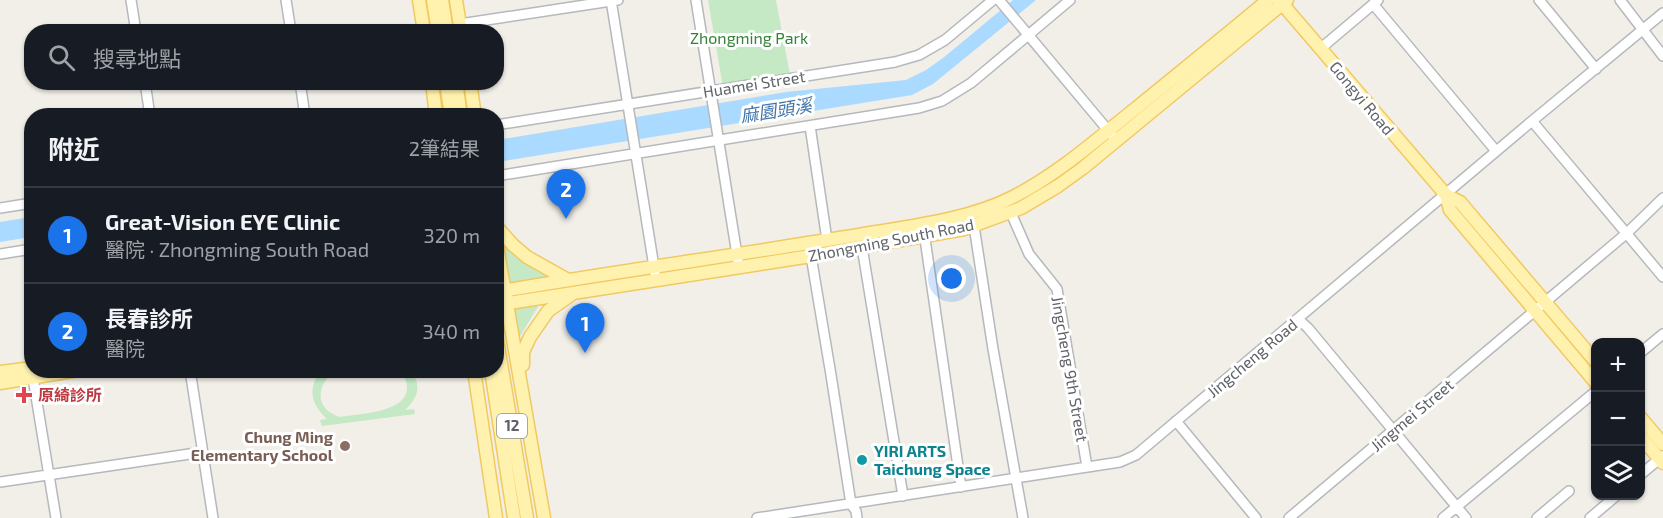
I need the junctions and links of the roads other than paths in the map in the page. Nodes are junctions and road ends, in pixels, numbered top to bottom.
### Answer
1 (131, 0) edge
2 (286, 0) edge
3 (419, 0) edge
4 (433, 0) edge
5 (442, 0) edge
6 (456, 0) edge
7 (613, 0) edge
8 (696, 0) edge
9 (993, 0) edge
10 (999, 0) edge
11 (1070, 0) edge
12 (1268, 0) edge
13 (1539, 0) edge
14 (1620, 0) edge
15 (1283, 1) edge
16 (1376, 2) edge
17 (1663, 13) edge
18 (135, 24) edge
19 (290, 24) edge
20 (420, 24) edge
21 (437, 24) edge
22 (446, 24) edge
23 (460, 24) edge
24 (483, 24) edge
25 (1643, 31) junction
26 (1026, 32) junction
27 (1320, 49) junction
28 (1663, 56) edge
29 (1596, 69) junction
30 (146, 90) edge
31 (301, 90) edge
32 (433, 90) edge
33 (447, 90) edge
34 (457, 90) edge
35 (471, 90) edge
36 (711, 94) junction
37 (628, 107) junction
38 (149, 108) edge
39 (304, 108) edge
40 (435, 108) edge
41 (451, 108) edge
42 (460, 108) edge
43 (474, 108) edge
44 (1532, 121) junction
45 (504, 124) edge
46 (810, 126) junction
47 (1108, 131) junction
48 (718, 139) junction
49 (1116, 141) junction
50 (636, 150) junction
51 (1496, 151) junction
52 (504, 175) edge
53 (1446, 195) junction
54 (1663, 198) edge
55 (24, 204) edge
56 (0, 208) edge
57 (1011, 213) junction
58 (975, 226) junction
59 (923, 230) junction
60 (1627, 234) junction
61 (504, 235) edge
62 (827, 240) junction
63 (862, 247) junction
64 (24, 250) edge
65 (0, 254) edge
66 (811, 256) junction
67 (738, 260) junction
68 (654, 267) junction
69 (1663, 277) edge
70 (568, 280) junction
71 (656, 280) junction
72 (504, 291) edge
73 (575, 292) junction
74 (1545, 302) junction
75 (504, 304) edge
76 (1535, 311) junction
77 (504, 313) edge
78 (1298, 319) junction
79 (1663, 334) edge
80 (1645, 350) edge
81 (1591, 356) edge
82 (24, 371) edge
83 (0, 372) edge
84 (24, 374) edge
85 (1591, 377) edge
86 (33, 378) edge
87 (191, 378) edge
88 (475, 378) edge
89 (492, 378) edge
90 (503, 378) edge
91 (0, 383) edge
92 (1595, 392) edge
93 (523, 396) junction
94 (1176, 421) junction
95 (1645, 422) edge
96 (1394, 430) junction
97 (1645, 440) edge
98 (1663, 444) edge
99 (203, 452) junction
100 (1662, 459) edge
101 (1086, 467) junction
102 (1645, 472) edge
103 (49, 474) junction
104 (1016, 479) junction
105 (0, 482) edge
106 (961, 487) junction
107 (1569, 491) dead end
108 (903, 496) junction
109 (1611, 500) edge
110 (851, 504) junction
111 (1457, 507) junction
112 (56, 518) edge
113 (213, 518) edge
114 (496, 518) edge
115 (514, 518) edge
116 (527, 518) edge
117 (544, 518) edge
118 (757, 518) edge
119 (857, 518) edge
120 (1023, 518) edge
121 (1256, 518) edge
122 (1289, 518) edge
123 (1443, 518) edge
124 (1466, 518) edge
125 (1537, 518) edge
126 (1590, 518) edge

1 - 18 street
2 - 19 street
3 - 20 main road
4 - 21 main road
5 - 22 main road
6 - 23 main road
7 - 24 street
7 - 37 street
8 - 36 street
9 - 36 street, Huamei Street
10 - 26 street
11 - 26 street
12 - 47 main road, Zhongming South Road
13 - 29 street
14 - 25 street
15 - 27 main road, Gongyi Road
15 - 49 main road, Zhongming South Road
16 - 27 street
16 - 51 street
17 - 25 street, Jingcheng Road
25 - 28 street
25 - 29 street, Jingcheng Road
26 - 46 street
26 - 47 street
27 - 53 main road, Gongyi Road
29 - 44 street, Jingcheng Road
30 - 38 street
31 - 39 street
32 - 40 main road
33 - 41 main road
34 - 42 main road
35 - 43 main road
36 - 37 street, Huamei Street
36 - 48 street
37 - 45 street, Huamei Street
37 - 50 street
44 - 51 street, Jingcheng Road
44 - 60 street
46 - 48 street
46 - 62 street
47 - 49 street
47 - 59 main road, Zhongming South Road
48 - 50 street
48 - 67 street
49 - 57 main road, Zhongming South Road
50 - 52 street
50 - 68 street
51 - 53 street, Jingcheng Road
53 - 74 main road, Gongyi Road
53 - 76 main road, Gongyi Road
53 - 78 street, Jingcheng Road
54 - 60 street
55 - 56 street
57 - 58 main road, Zhongming South Road
57 - 101 street, Jingcheng 9th Street
58 - 59 main road, Zhongming South Road
58 - 104 street
59 - 62 main road, Zhongming South Road
59 - 63 main road, Zhongming South Road
59 - 106 street
60 - 69 street
60 - 74 street
61 - 70 main road
62 - 67 main road, Zhongming South Road
63 - 66 main road, Zhongming South Road
63 - 108 street
64 - 65 street
66 - 67 main road, Zhongming South Road
66 - 110 street
67 - 68 main road, Zhongming South Road
67 - 71 main road, Zhongming South Road
68 - 70 main road, Zhongming South Road
68 - 71 street
70 - 72 main road, Zhongming South Road
71 - 73 main road, Zhongming South Road
73 - 75 main road, Zhongming South Road
73 - 93 main road
74 - 76 street
74 - 81 main road, Gongyi Road
76 - 85 main road, Gongyi Road
76 - 96 street, Jingmei Street
77 - 93 main road, 12
78 - 94 street, Jingcheng Road
78 - 96 street
79 - 80 street
82 - 83 main road
84 - 91 main road
86 - 103 street
87 - 99 street
88 - 114 main road, 12
89 - 115 main road, 12
90 - 116 main road, 12
92 - 111 street
93 - 117 main road, 12
94 - 101 street, Jingcheng Road
94 - 121 street
95 - 98 main road
96 - 111 street
96 - 122 street, Jingmei Street
97 - 100 main road
99 - 103 street
99 - 113 street
100 - 102 street
101 - 104 street, Jingcheng Road
103 - 105 street
103 - 112 street
104 - 106 street, Jingcheng Road
104 - 120 street
106 - 108 street, Jingcheng Road
107 - 125 street
108 - 110 street, Jingcheng Road
109 - 126 street
110 - 118 street, Jingcheng Road
110 - 119 street
111 - 123 street
111 - 124 street

